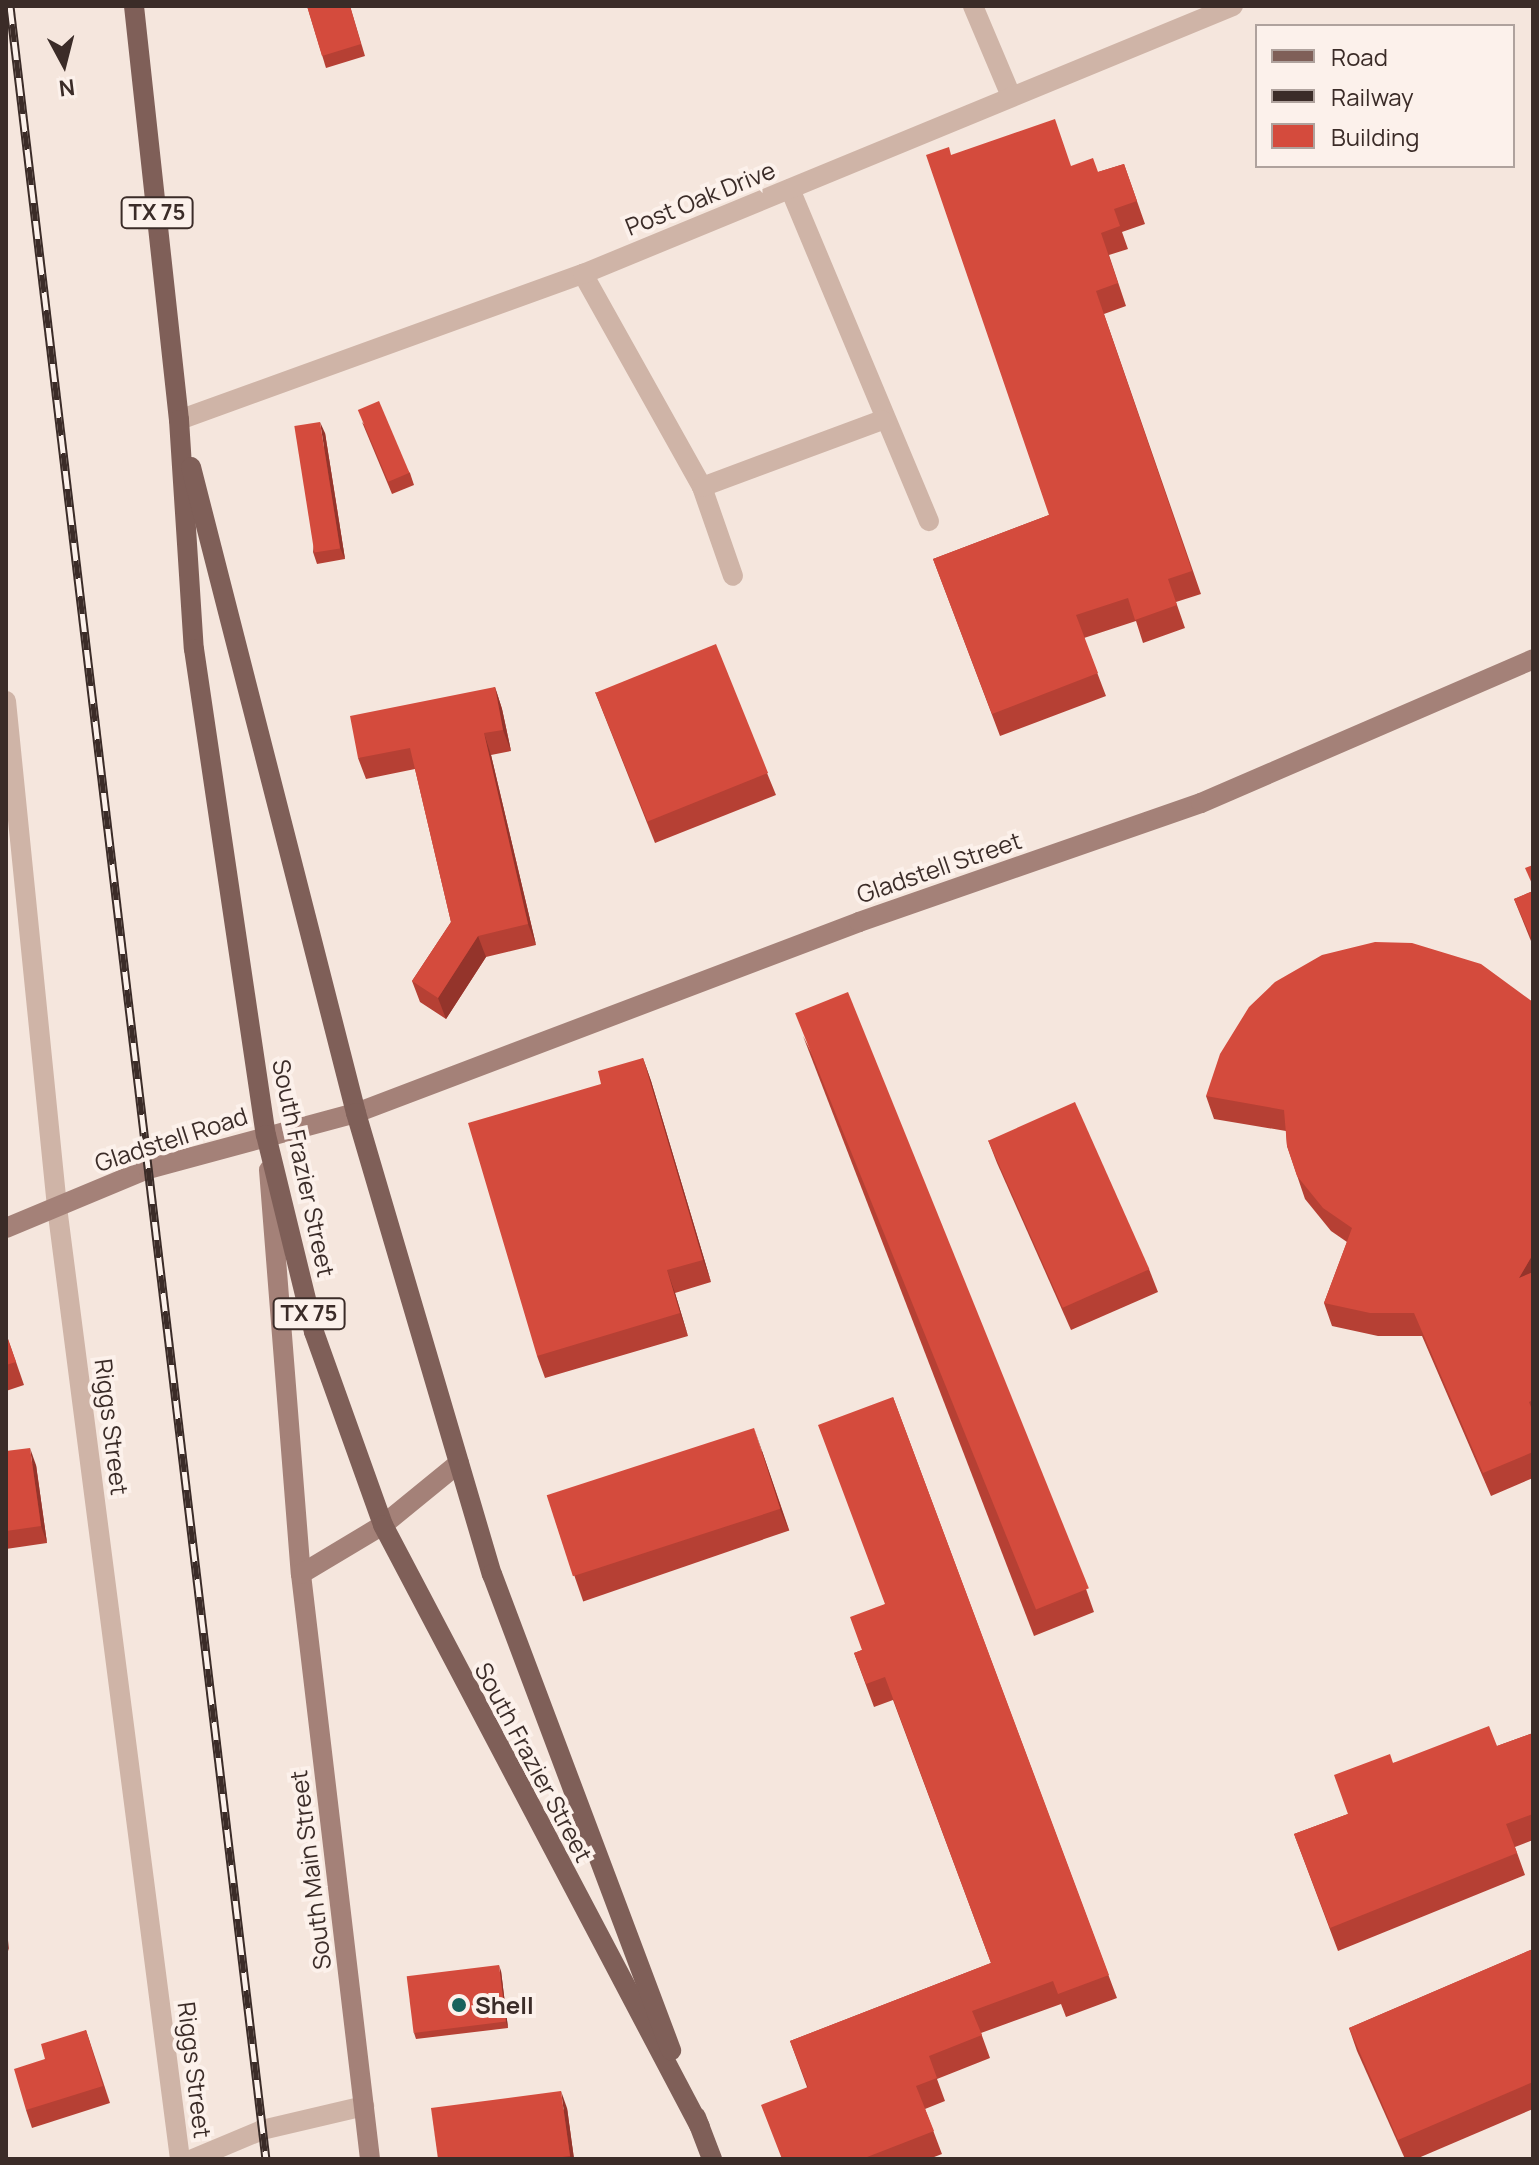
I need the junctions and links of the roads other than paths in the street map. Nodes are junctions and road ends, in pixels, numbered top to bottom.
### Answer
1 (134, 6) edge
2 (973, 6) edge
3 (1233, 6) edge
4 (1011, 96) junction
5 (790, 189) junction
6 (583, 274) junction
7 (179, 420) junction
8 (882, 420) junction
9 (702, 487) junction
10 (929, 521) dead end
11 (733, 576) dead end
12 (1533, 659) edge
13 (6, 701) edge
14 (356, 1113) junction
15 (266, 1135) junction
16 (57, 1207) junction
17 (6, 1228) edge
18 (459, 1463) junction
19 (383, 1525) junction
20 (301, 1574) junction
21 (364, 2106) junction
22 (700, 2127) junction
23 (180, 2159) edge
24 (193, 2159) edge
25 (370, 2159) edge
26 (712, 2159) edge

1 - 7 main road, South Frazier Street / TX 75
2 - 4 street
3 - 4 street, Post Oak Drive
4 - 5 street, Post Oak Drive
5 - 6 street, Post Oak Drive
5 - 8 street
6 - 7 street, Post Oak Drive
6 - 9 street
7 - 14 main road, South Frazier Street / TX 75
7 - 15 main road, South Frazier Street / TX 75
8 - 9 street
8 - 10 street
9 - 11 street
12 - 14 street, Gladstell Street
13 - 16 street, Riggs Street
14 - 15 street, Gladstell Road
14 - 18 main road, South Frazier Street / TX 75
15 - 16 street, Gladstell Road
15 - 19 main road, South Frazier Street / TX 75
15 - 20 street, South Main Street
16 - 17 street, Gladstell Road
16 - 23 street, Riggs Street
18 - 19 street
18 - 22 main road, South Frazier Street / TX 75
19 - 20 street
19 - 22 main road, South Frazier Street / TX 75
20 - 21 street, South Main Street
21 - 24 street
21 - 25 street, South Main Street
22 - 26 main road, South Frazier Street / TX 75

